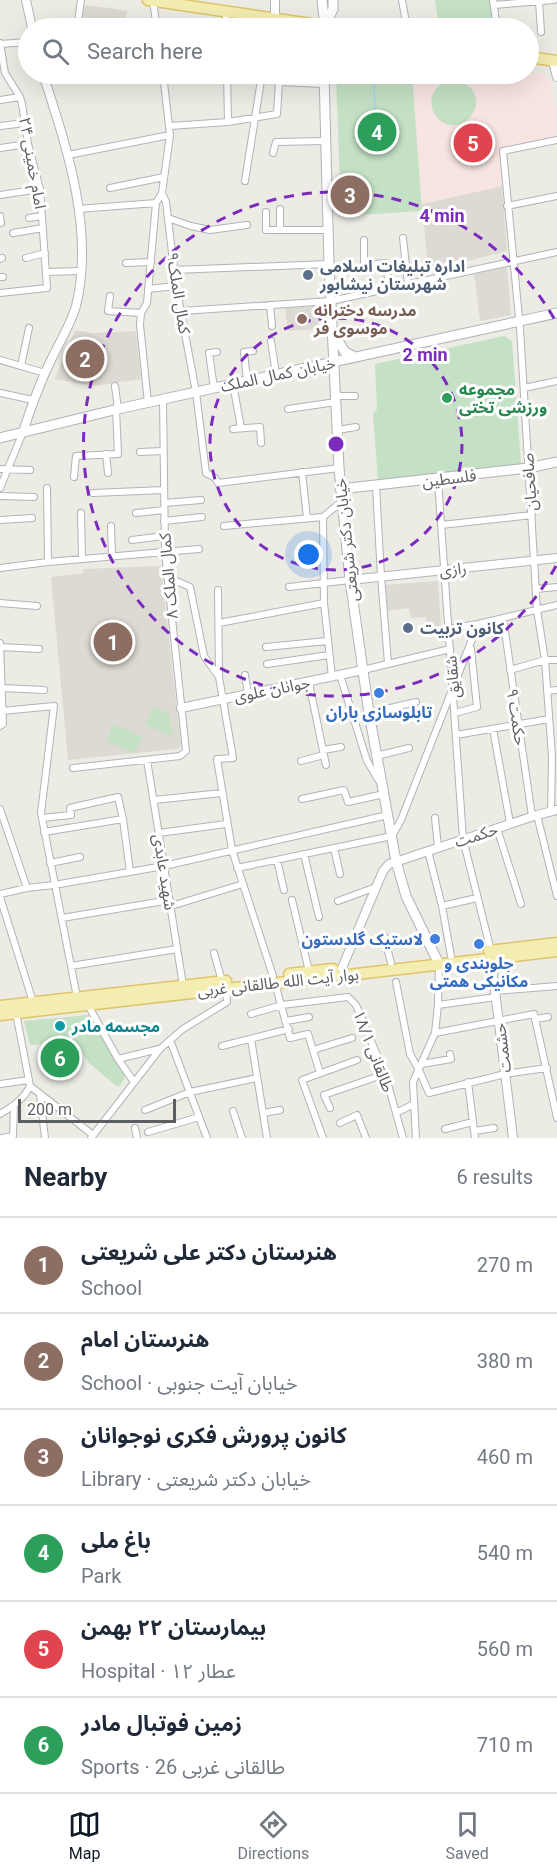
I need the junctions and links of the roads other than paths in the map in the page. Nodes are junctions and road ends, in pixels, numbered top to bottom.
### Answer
1 (26, 0) edge
2 (81, 0) edge
3 (148, 0) edge
4 (275, 0) edge
5 (322, 0) edge
6 (333, 0) edge
7 (402, 0) edge
8 (554, 0) edge
9 (153, 1) edge
10 (539, 1) edge
11 (493, 3) edge
12 (226, 12) junction
13 (30, 18) edge
14 (78, 18) edge
15 (156, 18) edge
16 (226, 18) edge
17 (247, 18) edge
18 (272, 18) edge
19 (324, 18) edge
20 (329, 18) edge
21 (405, 18) edge
22 (495, 18) edge
23 (541, 32) dead end
24 (18, 43) edge
25 (0, 44) edge
26 (539, 59) edge
27 (555, 61) edge
28 (557, 77) edge
29 (46, 84) edge
30 (164, 84) edge
31 (227, 84) edge
32 (260, 84) edge
33 (279, 84) edge
34 (324, 84) edge
35 (20, 97) junction
36 (0, 100) edge
37 (255, 118) junction
38 (228, 122) junction
39 (25, 123) junction
40 (0, 126) edge
41 (170, 126) junction
42 (170, 135) junction
43 (557, 140) edge
44 (326, 141) junction
45 (28, 144) junction
46 (0, 148) edge
47 (273, 153) dead end
48 (68, 155) junction
49 (164, 177) junction
50 (245, 181) dead end
51 (110, 188) dead end
52 (40, 189) junction
53 (162, 194) junction
54 (0, 195) edge
55 (557, 196) edge
56 (156, 203) junction
57 (507, 206) junction
58 (78, 209) junction
59 (280, 209) dead end
60 (266, 212) dead end
61 (0, 216) edge
62 (42, 216) junction
63 (29, 218) dead end
64 (168, 218) junction
65 (1, 223) edge
66 (247, 225) dead end
67 (43, 228) junction
68 (280, 230) junction
69 (328, 230) junction
70 (13, 232) dead end
71 (403, 238) dead end
72 (364, 240) dead end
73 (557, 252) edge
74 (45, 253) junction
75 (26, 258) dead end
76 (513, 261) junction
77 (151, 262) junction
78 (126, 263) dead end
79 (329, 264) junction
80 (174, 270) junction
81 (80, 271) junction
82 (47, 272) junction
83 (408, 284) junction
84 (176, 286) junction
85 (390, 288) junction
86 (148, 289) junction
87 (0, 293) edge
88 (110, 296) dead end
89 (331, 301) junction
90 (270, 305) junction
91 (182, 311) junction
92 (557, 313) edge
93 (141, 314) junction
94 (519, 322) junction
95 (272, 326) dead end
96 (28, 328) dead end
97 (333, 333) junction
98 (271, 341) dead end
99 (254, 351) dead end
100 (217, 352) dead end
101 (355, 357) junction
102 (0, 360) edge
103 (334, 361) junction
104 (21, 366) junction
105 (276, 374) junction
106 (45, 379) junction
107 (247, 381) junction
108 (557, 381) edge
109 (233, 384) junction
110 (116, 386) dead end
111 (214, 388) junction
112 (524, 388) junction
113 (196, 392) junction
114 (0, 393) edge
115 (355, 396) dead end
116 (336, 399) junction
117 (33, 400) junction
118 (163, 400) junction
119 (148, 403) junction
120 (117, 409) junction
121 (288, 409) dead end
122 (356, 427) dead end
123 (241, 428) junction
124 (233, 429) dead end
125 (337, 430) junction
126 (23, 432) junction
127 (0, 438) edge
128 (261, 443) dead end
129 (140, 452) dead end
130 (163, 452) junction
131 (106, 454) junction
132 (557, 462) edge
133 (339, 468) junction
134 (528, 468) junction
135 (0, 469) edge
136 (9, 469) junction
137 (30, 470) dead end
138 (302, 472) junction
139 (108, 473) dead end
140 (74, 477) dead end
141 (438, 480) junction
142 (376, 486) junction
143 (0, 488) edge
144 (47, 489) dead end
145 (340, 489) junction
146 (164, 490) junction
147 (93, 493) dead end
148 (0, 496) edge
149 (34, 497) dead end
150 (201, 500) dead end
151 (341, 502) junction
152 (164, 507) junction
153 (81, 513) dead end
154 (136, 513) dead end
155 (532, 515) junction
156 (202, 517) dead end
157 (323, 517) junction
158 (307, 518) junction
159 (32, 519) dead end
160 (0, 520) edge
161 (164, 521) junction
162 (441, 525) junction
163 (111, 526) dead end
164 (224, 526) dead end
165 (165, 536) junction
166 (132, 540) dead end
167 (199, 549) dead end
168 (165, 552) junction
169 (112, 556) junction
170 (557, 558) edge
171 (82, 559) junction
172 (534, 561) junction
173 (48, 562) junction
174 (0, 568) edge
175 (444, 570) junction
176 (381, 576) junction
177 (167, 577) junction
178 (350, 579) junction
179 (323, 583) junction
180 (557, 586) edge
181 (289, 587) dead end
182 (218, 590) dead end
183 (536, 590) junction
184 (0, 603) edge
185 (324, 603) junction
186 (557, 605) edge
187 (37, 606) dead end
188 (537, 610) junction
189 (503, 618) junction
190 (219, 623) junction
191 (478, 624) junction
192 (448, 629) junction
193 (327, 640) junction
194 (0, 643) edge
195 (470, 646) junction
196 (0, 647) edge
197 (266, 647) dead end
198 (39, 649) dead end
199 (450, 649) junction
200 (329, 655) junction
201 (545, 660) junction
202 (557, 660) edge
203 (388, 663) junction
204 (267, 664) dead end
205 (363, 670) junction
206 (510, 670) junction
207 (245, 675) dead end
208 (1, 676) edge
209 (336, 676) junction
210 (219, 677) junction
211 (309, 682) junction
212 (453, 688) junction
213 (44, 690) dead end
214 (557, 690) edge
215 (547, 691) junction
216 (1, 692) edge
217 (249, 694) junction
218 (223, 699) junction
219 (416, 702) dead end
220 (181, 708) junction
221 (2, 711) junction
222 (456, 713) junction
223 (369, 714) junction
224 (549, 719) junction
225 (519, 725) junction
226 (0, 726) edge
227 (553, 727) edge
228 (493, 729) junction
229 (456, 735) junction
230 (341, 747) dead end
231 (409, 748) dead end
232 (324, 752) junction
233 (376, 756) junction
234 (554, 757) edge
235 (147, 760) junction
236 (301, 761) dead end
237 (326, 765) dead end
238 (73, 768) dead end
239 (383, 789) junction
240 (222, 793) junction
241 (302, 799) dead end
242 (154, 800) junction
243 (0, 808) edge
244 (554, 811) edge
245 (388, 814) junction
246 (535, 815) junction
247 (42, 818) junction
248 (435, 818) dead end
249 (123, 819) junction
250 (226, 824) junction
251 (510, 824) junction
252 (497, 828) junction
253 (44, 832) junction
254 (159, 833) junction
255 (392, 836) junction
256 (463, 839) junction
257 (334, 848) junction
258 (438, 848) junction
259 (232, 850) junction
260 (428, 850) junction
261 (304, 854) junction
262 (80, 857) dead end
263 (277, 860) junction
264 (396, 861) junction
265 (50, 863) junction
266 (164, 866) junction
267 (237, 868) junction
268 (130, 872) junction
269 (340, 874) dead end
270 (243, 884) junction
271 (556, 884) edge
272 (54, 885) junction
273 (376, 887) junction
274 (27, 888) junction
275 (284, 890) dead end
276 (0, 896) edge
277 (557, 896) edge
278 (477, 898) junction
279 (292, 900) dead end
280 (338, 901) dead end
281 (170, 903) junction
282 (520, 904) dead end
283 (442, 906) junction
284 (319, 917) dead end
285 (62, 918) junction
286 (384, 936) dead end
287 (557, 943) edge
288 (177, 949) junction
289 (557, 951) edge
290 (214, 953) dead end
291 (491, 955) junction
292 (452, 956) junction
293 (438, 961) junction
294 (391, 963) junction
295 (71, 966) junction
296 (342, 968) junction
297 (309, 971) junction
298 (274, 979) junction
299 (396, 982) dead end
300 (224, 984) junction
301 (183, 985) junction
302 (557, 986) edge
303 (152, 993) junction
304 (496, 994) junction
305 (77, 997) junction
306 (33, 1002) junction
307 (88, 1004) junction
308 (282, 1005) junction
309 (438, 1005) junction
310 (0, 1006) edge
311 (16, 1013) junction
312 (251, 1014) dead end
313 (0, 1015) edge
314 (309, 1017) dead end
315 (548, 1017) dead end
316 (535, 1019) junction
317 (286, 1021) junction
318 (499, 1021) junction
319 (289, 1029) junction
320 (435, 1033) junction
321 (352, 1038) dead end
322 (251, 1039) junction
323 (171, 1040) junction
324 (222, 1046) dead end
325 (160, 1049) junction
326 (313, 1050) junction
327 (450, 1054) dead end
328 (118, 1059) junction
329 (357, 1060) dead end
330 (420, 1067) junction
331 (547, 1068) junction
332 (320, 1073) junction
333 (385, 1074) junction
334 (506, 1074) junction
335 (257, 1078) junction
336 (134, 1082) junction
337 (468, 1082) junction
338 (29, 1083) junction
339 (0, 1084) edge
340 (190, 1092) junction
341 (40, 1095) junction
342 (414, 1104) junction
343 (14, 1105) junction
344 (330, 1108) dead end
345 (146, 1110) dead end
346 (280, 1110) dead end
347 (233, 1111) dead end
348 (263, 1113) junction
349 (396, 1113) junction
350 (0, 1114) edge
351 (199, 1117) junction
352 (557, 1118) edge
353 (473, 1122) junction
354 (340, 1123) dead end
355 (135, 1128) dead end
356 (494, 1128) dead end
357 (445, 1129) dead end
358 (148, 1132) dead end
359 (475, 1135) edge
360 (92, 1137) edge
361 (209, 1137) edge
362 (2, 1138) edge
363 (45, 1138) edge
364 (137, 1138) edge
365 (242, 1138) edge
366 (267, 1138) edge
367 (323, 1138) edge
368 (366, 1138) edge
369 (403, 1138) edge
370 (416, 1138) edge
371 (513, 1138) edge

1 - 13 street
2 - 14 street
3 - 9 main road
4 - 18 street
5 - 19 main road
6 - 20 main road
7 - 21 street
8 - 10 street
9 - 12 main road
9 - 15 street
10 - 11 street
10 - 23 street
11 - 22 street
12 - 16 street
12 - 17 main road
24 - 25 street
25 - 35 street, امام خمینی ۲۴
26 - 27 main road
27 - 28 street
29 - 48 street
30 - 41 street
31 - 38 street
32 - 37 street
33 - 37 street
34 - 44 main road, خیابان دکتر شریعتی
35 - 36 street
35 - 39 street, امام خمینی ۲۴
37 - 38 street
37 - 50 street
38 - 41 street
39 - 40 street
39 - 45 street, امام خمینی ۲۴
41 - 42 street
42 - 48 street
42 - 49 street
43 - 57 street, صافحیان
44 - 47 street
44 - 69 main road, خیابان دکتر شریعتی
45 - 46 street
45 - 52 street, امام خمینی ۲۴
48 - 58 street
49 - 51 street
49 - 53 street
52 - 54 street
52 - 62 street, امام خمینی ۲۴
53 - 56 street
53 - 64 street, کمال الملک۹
55 - 57 street
56 - 58 street
56 - 77 street
57 - 76 street, صافحیان
58 - 81 street
59 - 68 street
60 - 68 street
61 - 65 street
62 - 63 street
62 - 67 street, امام خمینی ۲۴
64 - 66 street
64 - 80 street, کمال الملک۹
67 - 70 street
67 - 74 street, امام خمینی ۲۴
68 - 69 street
69 - 79 main road, خیابان دکتر شریعتی
71 - 83 street
72 - 85 street
73 - 76 street
74 - 75 street
74 - 82 street, امام خمینی ۲۴
76 - 83 street
76 - 94 street, صافحیان
77 - 78 street
77 - 86 street
79 - 80 street
79 - 89 main road, خیابان دکتر شریعتی
80 - 84 street, کمال الملک۹
81 - 82 street
81 - 106 street
82 - 87 street, امام خمینی ۲۴
83 - 85 street
84 - 86 street
84 - 91 street, کمال الملک۹
85 - 89 street
86 - 93 street
88 - 93 street
89 - 90 street
89 - 97 main road, خیابان دکتر شریعتی
90 - 91 street
90 - 95 street
91 - 113 street, کمال الملک۹
92 - 94 main road, خیابان کمال الملک
93 - 119 street
94 - 101 main road, خیابان کمال الملک
94 - 112 street, صافحیان
96 - 104 street
97 - 101 main road
97 - 103 main road, خیابان دکتر شریعتی
98 - 105 street
99 - 107 street
100 - 111 street
101 - 103 main road, خیابان کمال الملک
102 - 104 street
103 - 105 main road, خیابان کمال الملک
103 - 116 main road, خیابان دکتر شریعتی
104 - 106 street
105 - 107 main road, خیابان کمال الملک
106 - 117 street
107 - 109 main road, خیابان کمال الملک
108 - 112 street
109 - 111 main road, خیابان کمال الملک
109 - 123 street
110 - 120 street
111 - 113 main road, خیابان کمال الملک
112 - 134 street, صافحیان
113 - 118 main road, خیابان کمال الملک
113 - 138 street, کمال الملک۹
114 - 117 street
115 - 116 street
116 - 121 street
116 - 125 main road, خیابان دکتر شریعتی
117 - 126 street
118 - 119 main road, خیابان کمال الملک
118 - 130 street, کمال الملک ۸
119 - 120 main road, خیابان کمال الملک
120 - 126 main road, خیابان کمال الملک
120 - 131 street
122 - 125 street
123 - 124 street
123 - 128 street
125 - 133 main road, خیابان دکتر شریعتی
126 - 127 main road, خیابان کمال الملک
126 - 136 street
129 - 130 street
130 - 146 street, کمال الملک ۸
131 - 139 street
131 - 140 street
132 - 134 main road, فلسطین
133 - 138 street
133 - 145 main road, خیابان دکتر شریعتی
134 - 141 main road, فلسطین
134 - 155 street, صافحیان
135 - 136 street
136 - 137 street
136 - 143 street
138 - 158 street
141 - 142 main road, فلسطین
141 - 162 street, شقایق
142 - 145 main road, فلسطین
142 - 176 street
144 - 173 street
145 - 151 main road, خیابان دکتر شریعتی
146 - 147 street
146 - 152 street, کمال الملک ۸
148 - 149 street
150 - 152 street
151 - 157 street
151 - 178 main road, خیابان دکتر شریعتی
152 - 154 street
152 - 161 street, کمال الملک ۸
153 - 171 street
155 - 162 street
155 - 172 street, صافحیان
156 - 161 street
157 - 158 street
157 - 179 street
158 - 164 street
159 - 160 street
161 - 165 street, کمال الملک ۸
162 - 175 street, شقایق
163 - 169 street
165 - 166 street
165 - 168 street, کمال الملک ۸
167 - 168 street
168 - 169 street
168 - 177 street, کمال الملک ۸
169 - 171 street
170 - 172 street, رازی
171 - 173 street
172 - 175 street, رازی
172 - 183 street, صافحیان
173 - 174 street
175 - 176 street, رازی
175 - 192 street, شقایق
176 - 178 street, رازی
176 - 203 street
177 - 210 street
177 - 220 street, کمال الملک ۸
178 - 179 street
178 - 205 main road, خیابان دکتر شریعتی
179 - 181 street
179 - 185 street
180 - 183 street
182 - 190 street
183 - 188 street, صافحیان
184 - 187 street
185 - 190 street
185 - 193 street
186 - 188 street
188 - 189 street
188 - 201 street, صافحیان
189 - 191 street
189 - 206 street, حکمت ۹
190 - 210 street
191 - 192 street
191 - 195 street
192 - 199 street, شقایق
193 - 197 street
193 - 200 street
194 - 196 street
195 - 212 street
195 - 222 street
196 - 198 street
196 - 208 street
199 - 203 street
199 - 212 street, شقایق
200 - 204 street
200 - 209 street
201 - 202 street
201 - 206 street
201 - 215 street, صافحیان
203 - 205 street
205 - 209 street, جوانان علوی
205 - 223 main road, خیابان دکتر شریعتی
206 - 225 street, حکمت ۹
207 - 217 street
208 - 216 street
209 - 211 street, جوانان علوی
209 - 239 street
210 - 218 street
211 - 217 street, جوانان علوی
211 - 232 street
212 - 222 street, شقایق
212 - 255 street
213 - 216 street
214 - 215 street
215 - 224 street, صافحیان
216 - 221 street
217 - 218 street, جوانان علوی
218 - 220 street, جوانان علوی
218 - 240 street
219 - 223 street
220 - 235 street, کمال الملک ۸
221 - 226 street
221 - 247 street
222 - 229 street, شقایق
223 - 233 main road, خیابان دکتر شریعتی
224 - 225 street
224 - 227 street, صافحیان
225 - 228 street
225 - 246 street, حکمت ۹
227 - 234 street, صافحیان
228 - 229 street
228 - 251 street
229 - 256 street, شقایق
230 - 232 street
231 - 233 street
232 - 236 street
232 - 237 street
233 - 239 main road, خیابان دکتر شریعتی
234 - 244 street, صافحیان
235 - 238 street
235 - 242 street, شهید عابدی
239 - 241 street
239 - 245 main road, خیابان دکتر شریعتی
240 - 242 street
240 - 250 street
242 - 254 street, شهید عابدی
243 - 274 street
244 - 246 street, حکمت
245 - 255 main road, خیابان دکتر شریعتی
245 - 259 street
246 - 251 street, حکمت
246 - 271 street, حکمت ۹
247 - 249 street
247 - 253 street
248 - 258 street
249 - 253 street
249 - 268 street
250 - 254 street
250 - 259 street
251 - 252 street, حکمت
252 - 256 street, حکمت
252 - 282 street
253 - 265 street
254 - 266 street, شهید عابدی
255 - 257 street
255 - 264 main road, خیابان دکتر شریعتی
256 - 258 street, حکمت
256 - 278 street, شقایق
257 - 261 street
257 - 269 street
258 - 260 street, حکمت
259 - 266 street
259 - 267 street
260 - 264 street, حکمت
260 - 283 street
261 - 263 street
261 - 284 street
262 - 265 street
263 - 267 street
263 - 275 street
264 - 273 street
264 - 293 main road, خیابان دکتر شریعتی
265 - 272 street
266 - 268 street
266 - 281 street, شهید عابدی
267 - 270 street
268 - 272 street
270 - 281 street
270 - 298 street
271 - 277 street, حکمت ۹
272 - 274 street
272 - 285 street
273 - 280 street
273 - 296 street
274 - 276 street
276 - 306 street
278 - 283 street
278 - 291 street, شقایق
279 - 297 street
281 - 285 street
281 - 288 street, شهید عابدی
283 - 292 street
285 - 295 street
286 - 294 street
287 - 291 main road, بوار آیت الله طالقانی غربی
288 - 295 street
288 - 301 street, شهید عابدی
289 - 291 main road, بوار آیت الله طالقانی غربی
290 - 300 street
291 - 292 main road, بوار آیت الله طالقانی غربی
291 - 293 main road, بوار آیت الله طالقانی غربی
291 - 304 street, حشمت
292 - 293 main road, بوار آیت الله طالقانی غربی
293 - 294 main road, بوار آیت الله طالقانی غربی
293 - 298 main road, بوار آیت الله طالقانی غربی
293 - 309 street
294 - 296 main road, بوار آیت الله طالقانی غربی
295 - 305 street
296 - 297 main road, بوار آیت الله طالقانی غربی
297 - 298 main road, بوار آیت الله طالقانی غربی
298 - 300 main road, بوار آیت الله طالقانی غربی
298 - 308 street
299 - 330 street
300 - 301 main road, بوار آیت الله طالقانی غربی
300 - 303 main road, بوار آیت الله طالقانی غربی
300 - 323 street
301 - 303 main road, بوار آیت الله طالقانی غربی
302 - 304 street
303 - 305 main road, بوار آیت الله طالقانی غربی
303 - 307 main road, بوار آیت الله طالقانی غربی
304 - 309 street
304 - 318 street, حشمت
305 - 306 main road, بوار آیت الله طالقانی غربی
306 - 310 main road, بوار آیت الله طالقانی غربی
307 - 311 main road, بوار آیت الله طالقانی غربی
307 - 328 street
308 - 312 street
308 - 317 street
308 - 333 street, طالقانی ۱۸/۱
309 - 320 street
311 - 313 main road, بوار آیت الله طالقانی غربی
311 - 338 street
314 - 317 street
315 - 316 street
316 - 318 street
316 - 331 street
317 - 319 street
318 - 320 street
318 - 334 street, حشمت
319 - 322 street
319 - 326 street
320 - 330 street
321 - 326 street
322 - 324 street
322 - 335 street
323 - 325 street
323 - 340 street
325 - 328 street
325 - 336 street
326 - 332 street
327 - 330 street
328 - 336 street
329 - 332 street
330 - 337 street
330 - 342 street
331 - 334 street
331 - 352 street
332 - 367 street
333 - 344 street
333 - 349 street, طالقانی ۱۸/۱
334 - 337 street
334 - 371 street, حشمت
335 - 340 street
335 - 348 street
336 - 360 street
337 - 353 street
338 - 339 street
338 - 341 street
338 - 343 street
340 - 345 street
340 - 351 street
341 - 360 street
341 - 363 street
342 - 349 street
342 - 370 street
343 - 350 street
343 - 362 street
346 - 348 street
347 - 365 street
348 - 366 street
349 - 369 street, طالقانی ۱۸/۱
351 - 358 street
351 - 361 street
353 - 357 street
353 - 359 street
354 - 368 street
355 - 364 street
356 - 359 street

